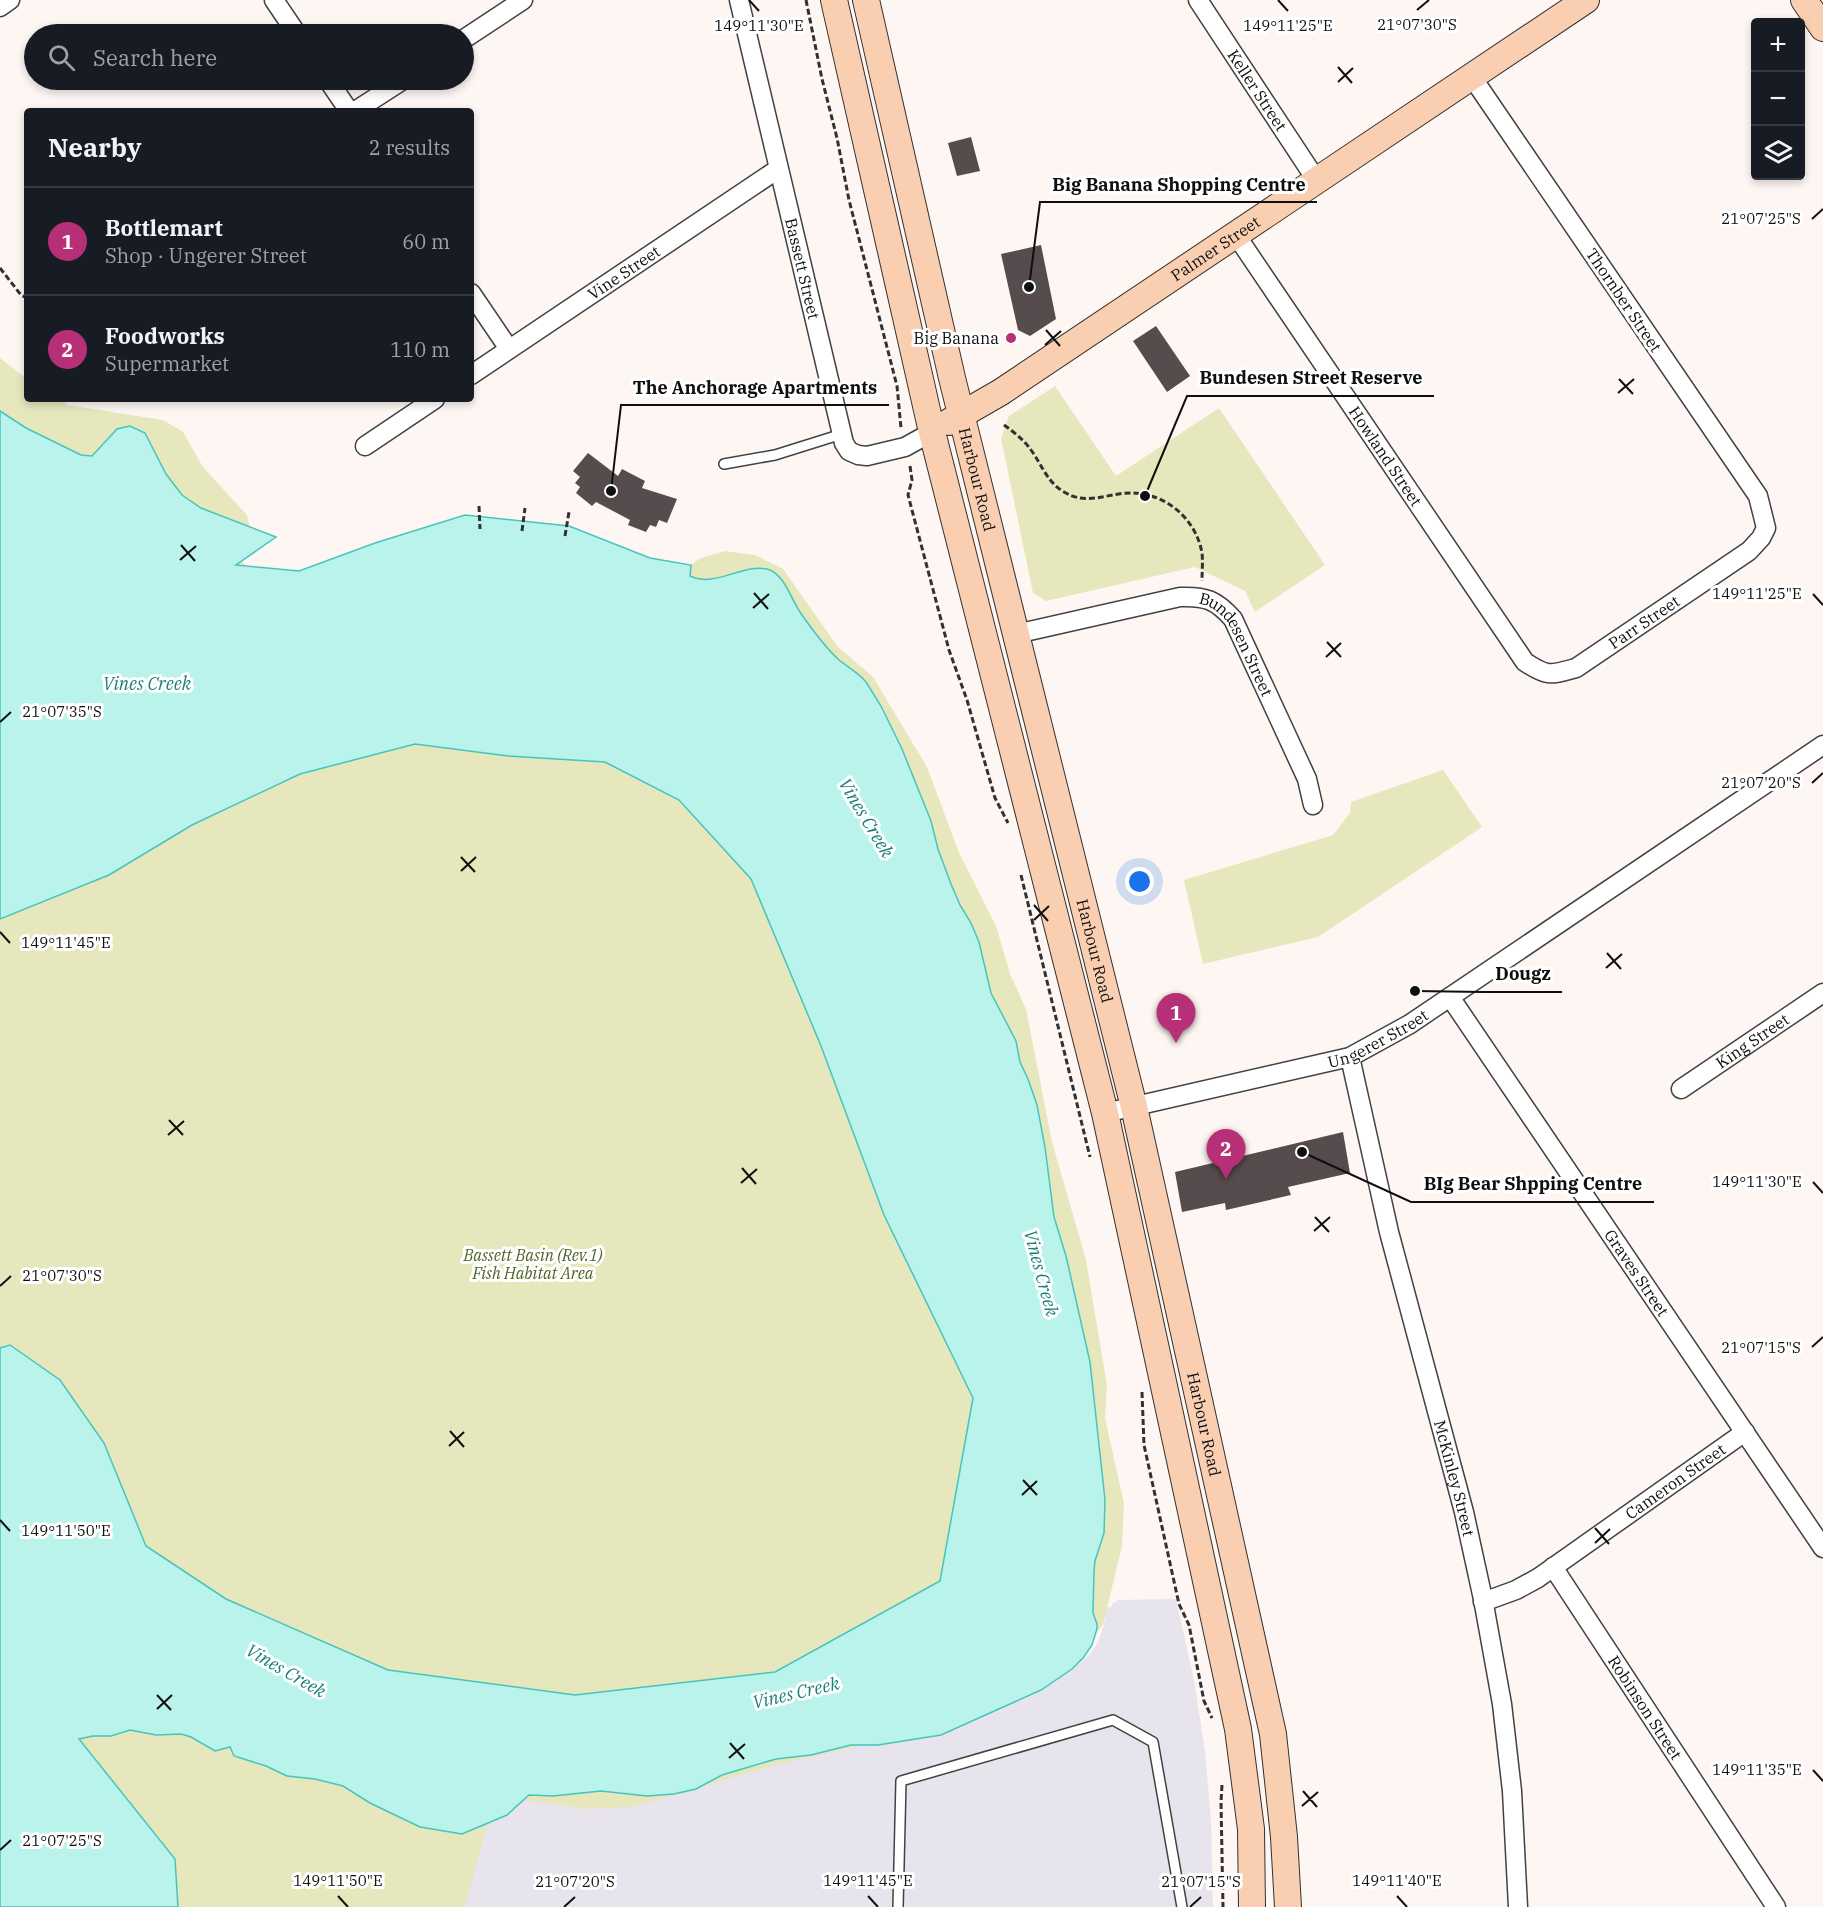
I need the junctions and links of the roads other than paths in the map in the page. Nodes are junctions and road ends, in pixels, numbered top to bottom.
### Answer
1 (10, 0) edge
2 (274, 0) edge
3 (523, 0) edge
4 (739, 0) edge
5 (834, 0) edge
6 (866, 0) edge
7 (1198, 0) edge
8 (1586, 0) edge
9 (1804, 0) edge
10 (0, 7) edge
11 (290, 24) edge
12 (1823, 28) edge
13 (474, 32) edge
14 (1472, 77) junction
15 (335, 90) edge
16 (388, 90) edge
17 (347, 108) edge
18 (361, 108) edge
19 (778, 169) junction
20 (1317, 181) junction
21 (1236, 235) junction
22 (474, 297) edge
23 (509, 349) junction
24 (474, 373) edge
25 (431, 402) edge
26 (962, 415) junction
27 (932, 432) junction
28 (842, 434) junction
29 (365, 446) dead end
30 (724, 464) dead end
31 (1766, 528) joint
32 (1016, 634) junction
33 (1541, 673) joint
34 (1823, 745) edge
35 (1313, 805) dead end
36 (1823, 993) edge
37 (1450, 997) junction
38 (1350, 1057) junction
39 (1681, 1089) dead end
40 (1134, 1107) junction
41 (1105, 1113) junction
42 (1745, 1432) junction
43 (1823, 1548) edge
44 (1553, 1567) junction
45 (1483, 1602) junction
46 (898, 1907) edge
47 (1182, 1907) edge
48 (1252, 1907) edge
49 (1288, 1907) edge
50 (1518, 1907) edge
51 (1776, 1907) edge

1 - 10 street
2 - 11 street
3 - 13 street
4 - 19 street, Bassett Street
5 - 27 main road, Harbour Road
6 - 26 main road, Harbour Road
7 - 20 street, Keller Street
8 - 14 main road, Palmer Street
9 - 12 main road
14 - 20 main road, Palmer Street
14 - 31 street, Thornber Street
15 - 17 street
16 - 18 street
19 - 23 street, Vine Street
19 - 28 street, Bassett Street
20 - 21 main road, Palmer Street
21 - 26 main road, Palmer Street
21 - 33 street, Howland Street
22 - 23 street
23 - 24 street, Vine Street
25 - 29 street
26 - 27 main road, Palmer Street
26 - 32 main road, Harbour Road
27 - 28 street, Bassett Street
27 - 41 main road, Harbour Road
28 - 30 lane
31 - 33 street, Parr Street
32 - 35 street, Bundesen Street
32 - 40 main road, Harbour Road
34 - 37 street, Ungerer Street
36 - 39 street, King Street
37 - 38 street, Ungerer Street
37 - 42 street, Graves Street
38 - 40 street, Ungerer Street
38 - 45 street, McKinley Street
40 - 41 street, Ungerer Street
40 - 49 main road, Harbour Road
41 - 48 main road, Harbour Road
42 - 43 street, Graves Street
42 - 44 street, Cameron Street
44 - 45 street, Cameron Street
44 - 51 street, Robinson Street
45 - 50 street, McKinley Street
46 - 47 lane

